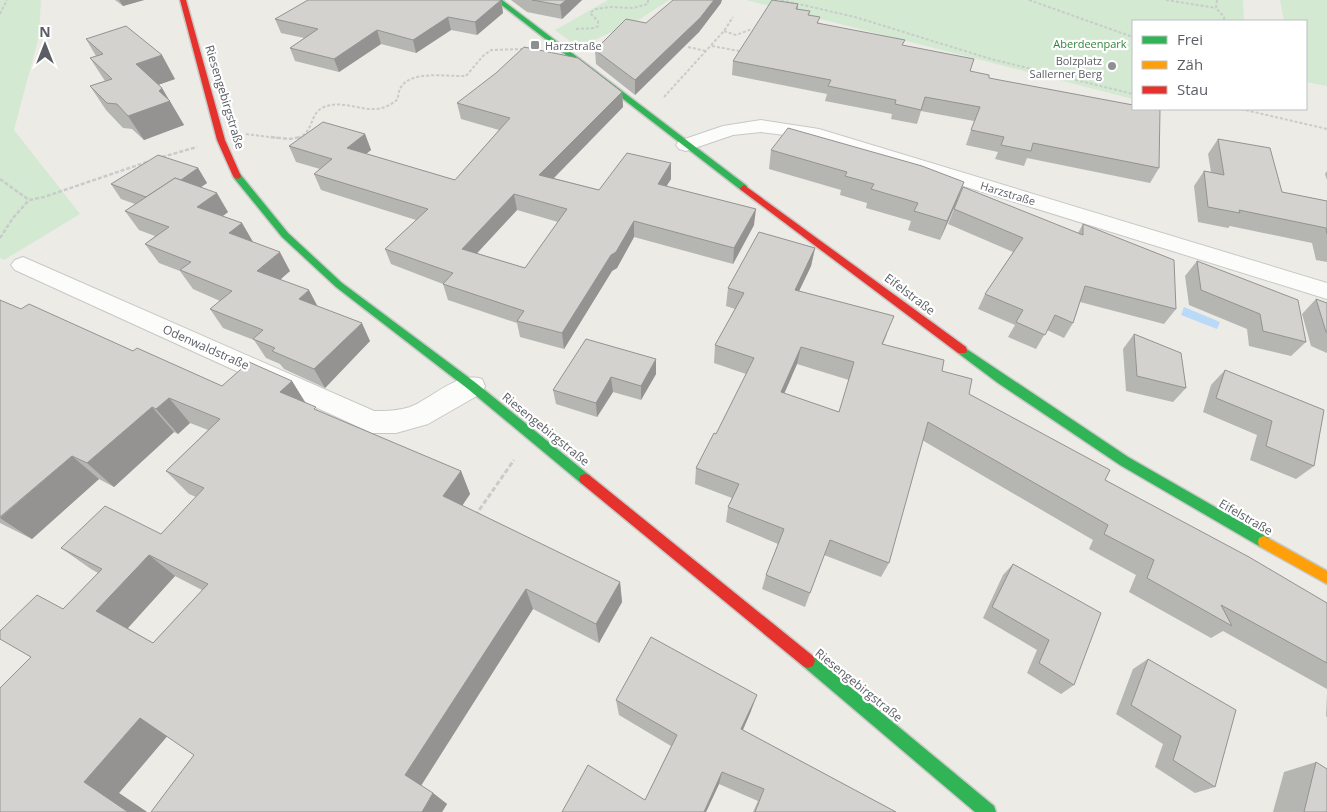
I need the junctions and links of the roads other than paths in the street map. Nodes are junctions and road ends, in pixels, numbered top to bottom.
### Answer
1 (183, 0) edge
2 (498, 0) edge
3 (686, 145) junction
4 (23, 265) dead end
5 (1327, 291) edge
6 (472, 386) junction
7 (1327, 578) edge
8 (988, 812) edge

1 - 6 street, Riesengebirgstraße
2 - 3 street, Eifelstraße
3 - 5 street, Harzstraße
3 - 7 street, Eifelstraße
4 - 6 street, Odenwaldstraße
6 - 8 street, Riesengebirgstraße

